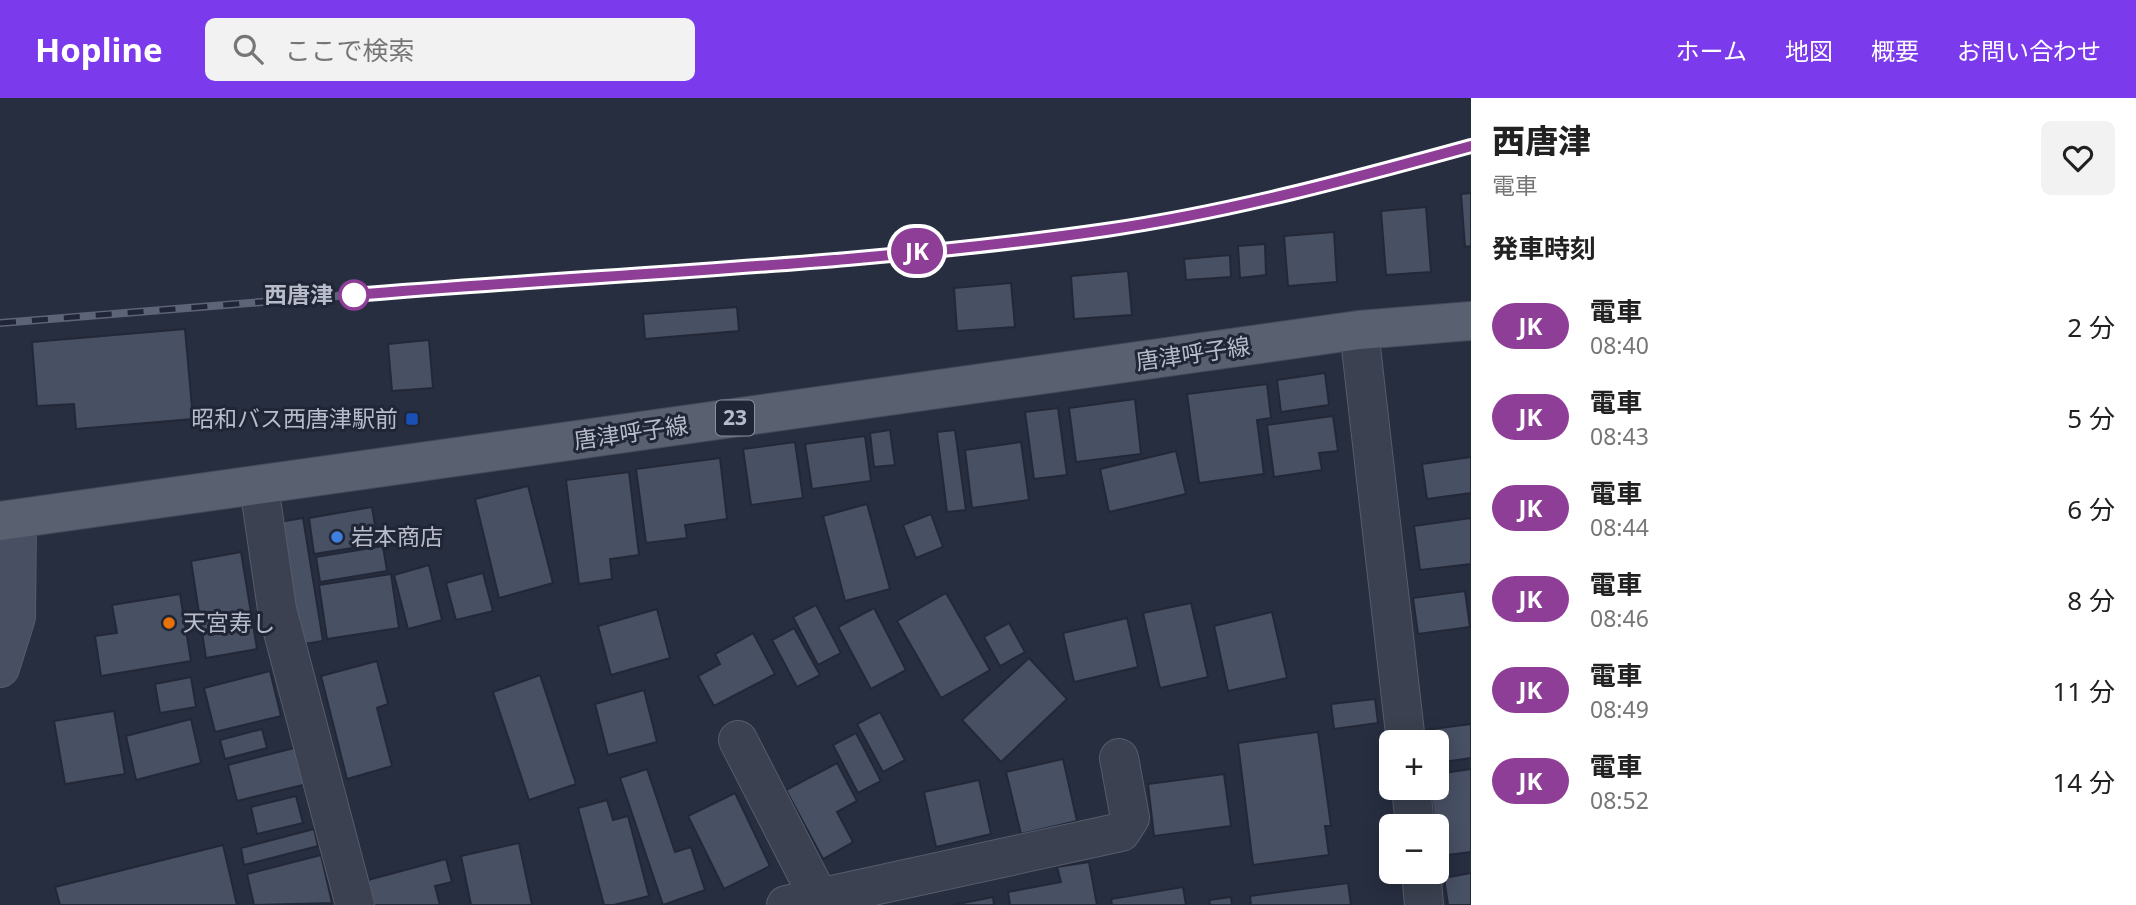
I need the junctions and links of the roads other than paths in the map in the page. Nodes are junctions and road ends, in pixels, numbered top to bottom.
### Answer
1 (1471, 321) edge
2 (1359, 330) junction
3 (259, 486) junction
4 (9, 520) edge
5 (0, 668) edge
6 (1405, 730) edge
7 (738, 740) dead end
8 (1119, 758) dead end
9 (1421, 884) edge
10 (802, 902) edge
11 (355, 905) edge
12 (1424, 905) edge

1 - 2 main road, 唐津呼子線 / 23
2 - 3 main road, 唐津呼子線 / 23
2 - 6 street
3 - 4 main road, 唐津呼子線 / 23
3 - 11 street
4 - 5 street
7 - 10 street
8 - 10 street
9 - 12 street

